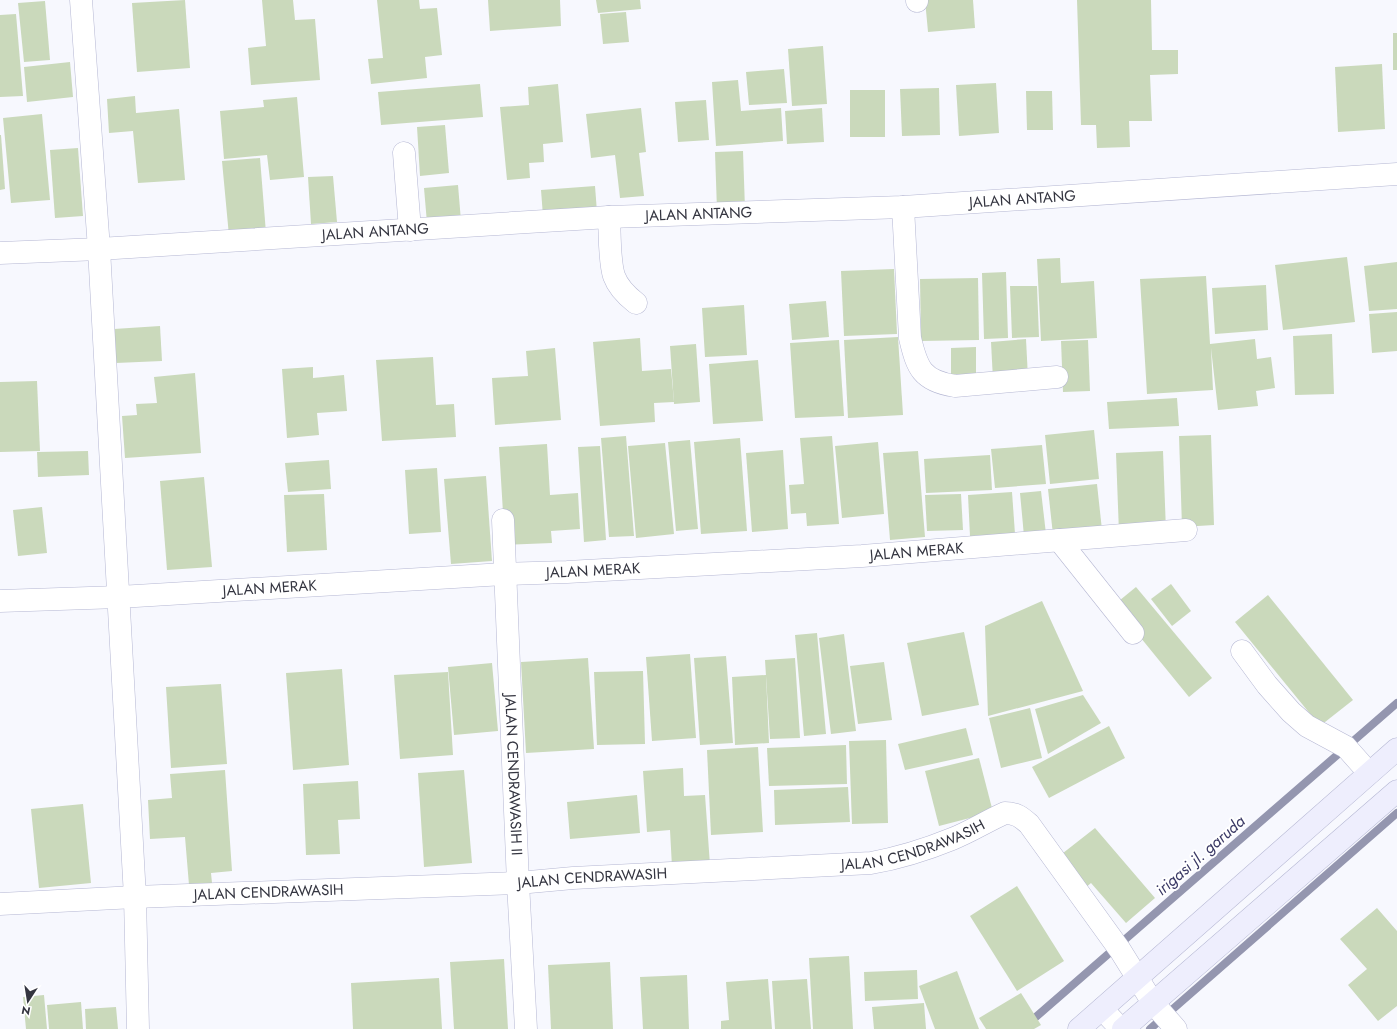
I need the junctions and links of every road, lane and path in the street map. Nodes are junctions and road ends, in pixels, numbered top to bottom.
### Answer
1 (81, 0) edge
2 (404, 153) dead end
3 (1397, 174) edge
4 (903, 208) junction
5 (609, 216) junction
6 (410, 230) junction
7 (99, 249) junction
8 (0, 253) edge
9 (636, 303) dead end
10 (1057, 377) dead end
11 (503, 520) dead end
12 (1186, 530) dead end
13 (1058, 540) junction
14 (504, 574) junction
15 (119, 597) junction
16 (0, 601) edge
17 (1133, 633) dead end
18 (1242, 651) dead end
19 (1397, 749) edge
20 (1369, 773) junction
21 (1397, 791) edge
22 (518, 883) junction
23 (136, 897) junction
24 (0, 904) edge
25 (1136, 978) junction
26 (1153, 1003) junction
27 (1102, 1009) junction
28 (138, 1029) edge
29 (526, 1029) edge
30 (1079, 1029) edge
31 (1122, 1029) edge
32 (1176, 1029) edge

1 - 7 street
2 - 6 street
3 - 4 street, JALAN ANTANG
4 - 5 street, JALAN ANTANG
4 - 10 street
5 - 6 street, JALAN ANTANG
5 - 9 street
6 - 7 street, JALAN ANTANG
7 - 8 street, JALAN ANTANG
7 - 15 street
11 - 14 street, JALAN CENDRAWASIH II
12 - 13 street, JALAN MERAK
13 - 14 street, JALAN MERAK
13 - 17 street
14 - 15 street, JALAN MERAK
14 - 22 street, JALAN CENDRAWASIH II
15 - 16 street, JALAN MERAK
15 - 23 street
18 - 20 street
19 - 20 main road
20 - 25 main road
21 - 26 main road
22 - 23 street, JALAN CENDRAWASIH
22 - 25 street, JALAN CENDRAWASIH
22 - 29 street, JALAN CENDRAWASIH II
23 - 24 street, JALAN CENDRAWASIH
23 - 28 street
25 - 26 street
25 - 27 main road
26 - 31 main road
26 - 32 street
27 - 30 main road
27 - 31 street

